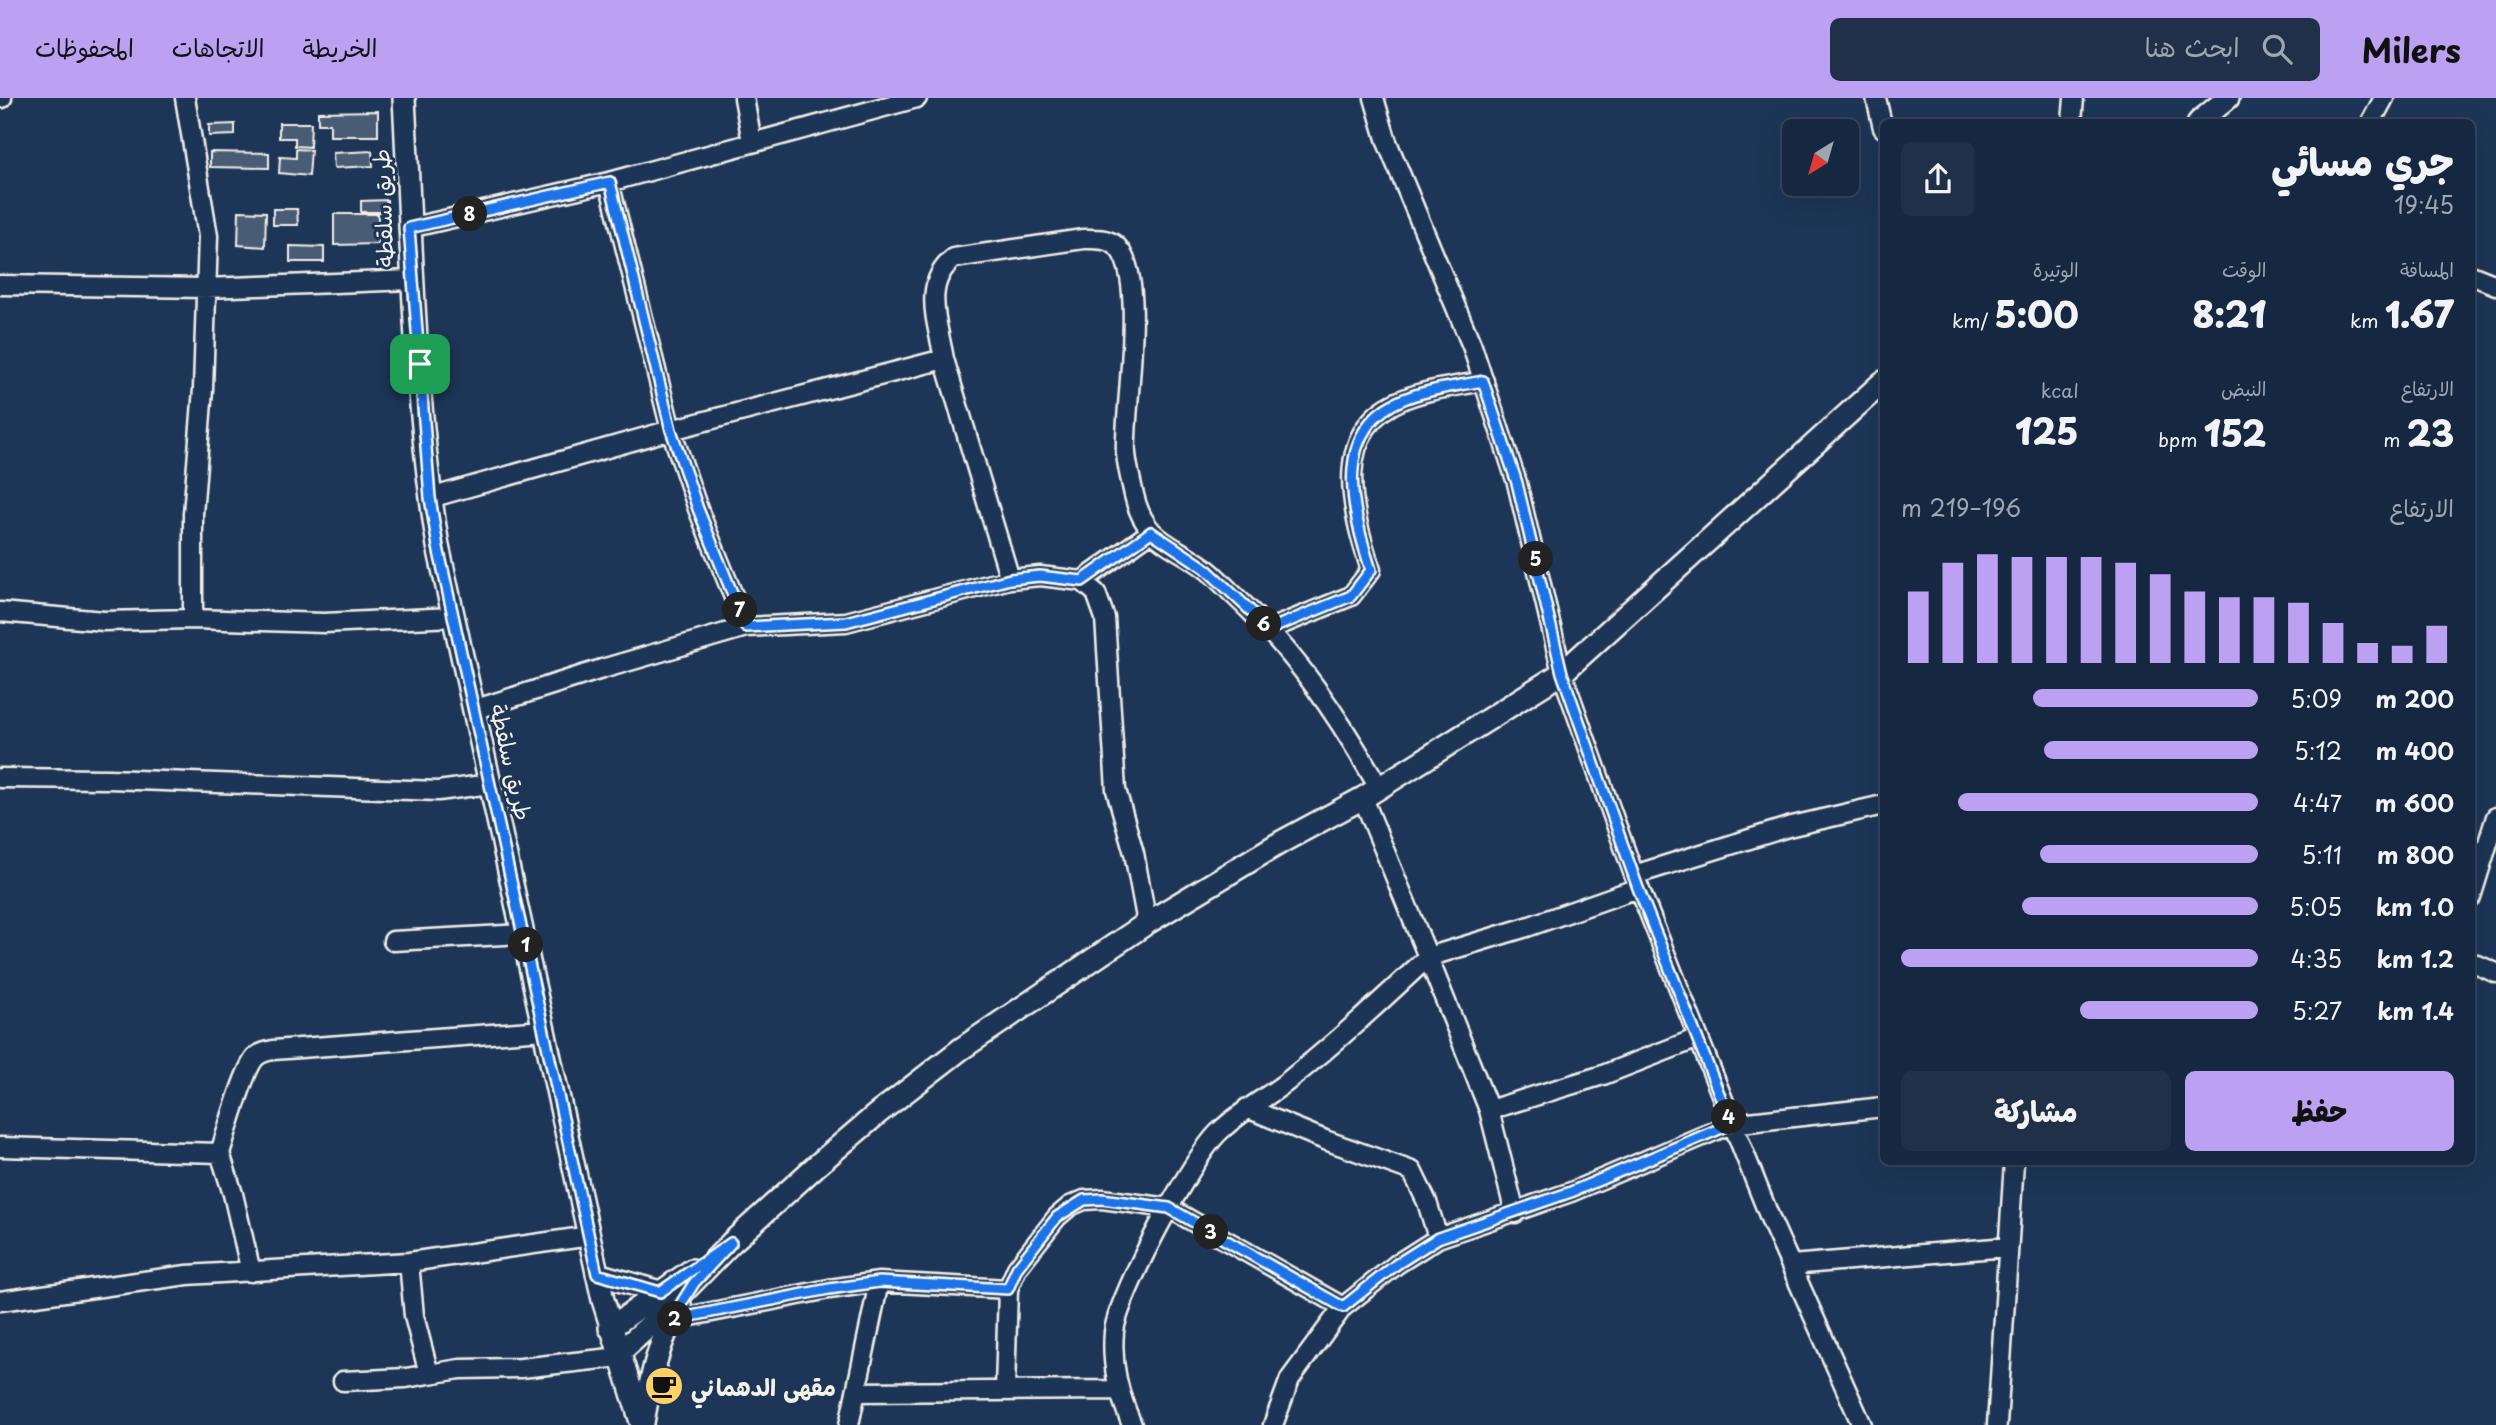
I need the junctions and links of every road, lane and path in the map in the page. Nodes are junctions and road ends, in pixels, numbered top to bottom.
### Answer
1 (185, 98) edge
2 (404, 98) edge
3 (744, 98) edge
4 (917, 98) edge
5 (1374, 98) edge
6 (1876, 98) edge
7 (2074, 98) edge
8 (2228, 98) edge
9 (2384, 98) edge
10 (1881, 119) edge
11 (2072, 119) edge
12 (2203, 119) edge
13 (2373, 119) edge
14 (752, 142) junction
15 (610, 182) junction
16 (409, 228) junction
17 (2475, 277) edge
18 (412, 280) junction
19 (0, 285) edge
20 (2496, 285) edge
21 (206, 288) junction
22 (944, 359) junction
23 (1483, 381) junction
24 (1880, 385) edge
25 (671, 430) junction
26 (430, 498) junction
27 (1151, 532) junction
28 (1010, 579) junction
29 (1082, 581) junction
30 (0, 612) edge
31 (454, 617) junction
32 (193, 619) junction
33 (746, 627) junction
34 (1270, 629) junction
35 (1562, 673) junction
36 (473, 709) junction
37 (0, 778) edge
38 (490, 784) junction
39 (1371, 793) junction
40 (1880, 806) edge
41 (2496, 817) edge
42 (1636, 882) junction
43 (2475, 884) edge
44 (1147, 923) junction
45 (523, 934) junction
46 (393, 941) dead end
47 (1428, 957) junction
48 (2475, 964) edge
49 (2496, 973) edge
50 (544, 1030) junction
51 (1698, 1038) junction
52 (1880, 1107) edge
53 (1247, 1108) junction
54 (1489, 1110) junction
55 (1731, 1124) junction
56 (0, 1147) edge
57 (220, 1153) junction
58 (2014, 1165) edge
59 (1169, 1208) junction
60 (1515, 1213) junction
61 (590, 1236) junction
62 (1438, 1238) junction
63 (731, 1243) junction
64 (2007, 1247) junction
65 (409, 1262) junction
66 (1791, 1265) junction
67 (251, 1272) junction
68 (597, 1274) junction
69 (879, 1282) junction
70 (694, 1283) junction
71 (1008, 1289) junction
72 (660, 1292) junction
73 (0, 1301) edge
74 (1343, 1307) junction
75 (671, 1320) junction
76 (610, 1328) junction
77 (620, 1355) junction
78 (429, 1374) junction
79 (343, 1381) dead end
80 (1005, 1390) junction
81 (1117, 1390) junction
82 (856, 1392) junction
83 (643, 1425) edge
84 (849, 1425) edge
85 (1132, 1425) edge
86 (1273, 1425) edge
87 (1862, 1425) edge
88 (1997, 1425) edge

1 - 21 street
2 - 16 street, طريق سلقطة
3 - 14 street
4 - 14 street
5 - 23 street
6 - 10 street
7 - 11 street
8 - 12 street
9 - 13 street
14 - 15 street
15 - 16 street
15 - 25 street
16 - 18 street, طريق سلقطة
17 - 20 street
18 - 21 street
18 - 26 street, طريق سلقطة
19 - 21 street
21 - 32 street
22 - 25 street
22 - 27 street
22 - 28 street
23 - 34 street
23 - 35 street
24 - 35 street
25 - 26 street
25 - 33 street
26 - 31 street, طريق سلقطة
27 - 29 street
27 - 34 street
28 - 29 street
28 - 33 street
29 - 44 street
30 - 32 street
31 - 32 street
31 - 36 street, طريق سلقطة
33 - 36 street
34 - 39 street
35 - 39 street
35 - 42 street
36 - 38 street, طريق سلقطة
37 - 38 street
38 - 45 street, طريق سلقطة
39 - 44 street
39 - 47 street
40 - 42 street
41 - 43 street
42 - 47 street
42 - 51 street
44 - 63 street
45 - 46 street
45 - 50 street, طريق سلقطة
47 - 53 street
47 - 54 street
48 - 49 street
50 - 57 street
50 - 61 street, طريق سلقطة
51 - 54 street
51 - 55 street
52 - 55 street
53 - 59 street
53 - 62 street
54 - 60 street
55 - 60 street
55 - 66 street
56 - 57 street
57 - 67 street
58 - 64 street
59 - 71 street
59 - 74 street
59 - 81 street
60 - 62 street
61 - 65 street
61 - 68 street, طريق سلقطة
62 - 74 street
63 - 70 street
63 - 72 street
64 - 66 street
64 - 88 street
65 - 67 street
65 - 78 street
66 - 87 street
67 - 73 street
68 - 72 street
68 - 76 street, طريق سلقطة
69 - 71 street
69 - 75 street
69 - 82 street
70 - 75 street
70 - 77 street
71 - 80 street
72 - 76 street
74 - 86 street
75 - 83 street
76 - 77 street, طريق سلقطة
77 - 78 street
77 - 83 street, طريق سلقطة
78 - 79 street
80 - 81 street
80 - 82 street
81 - 85 street
82 - 84 street

